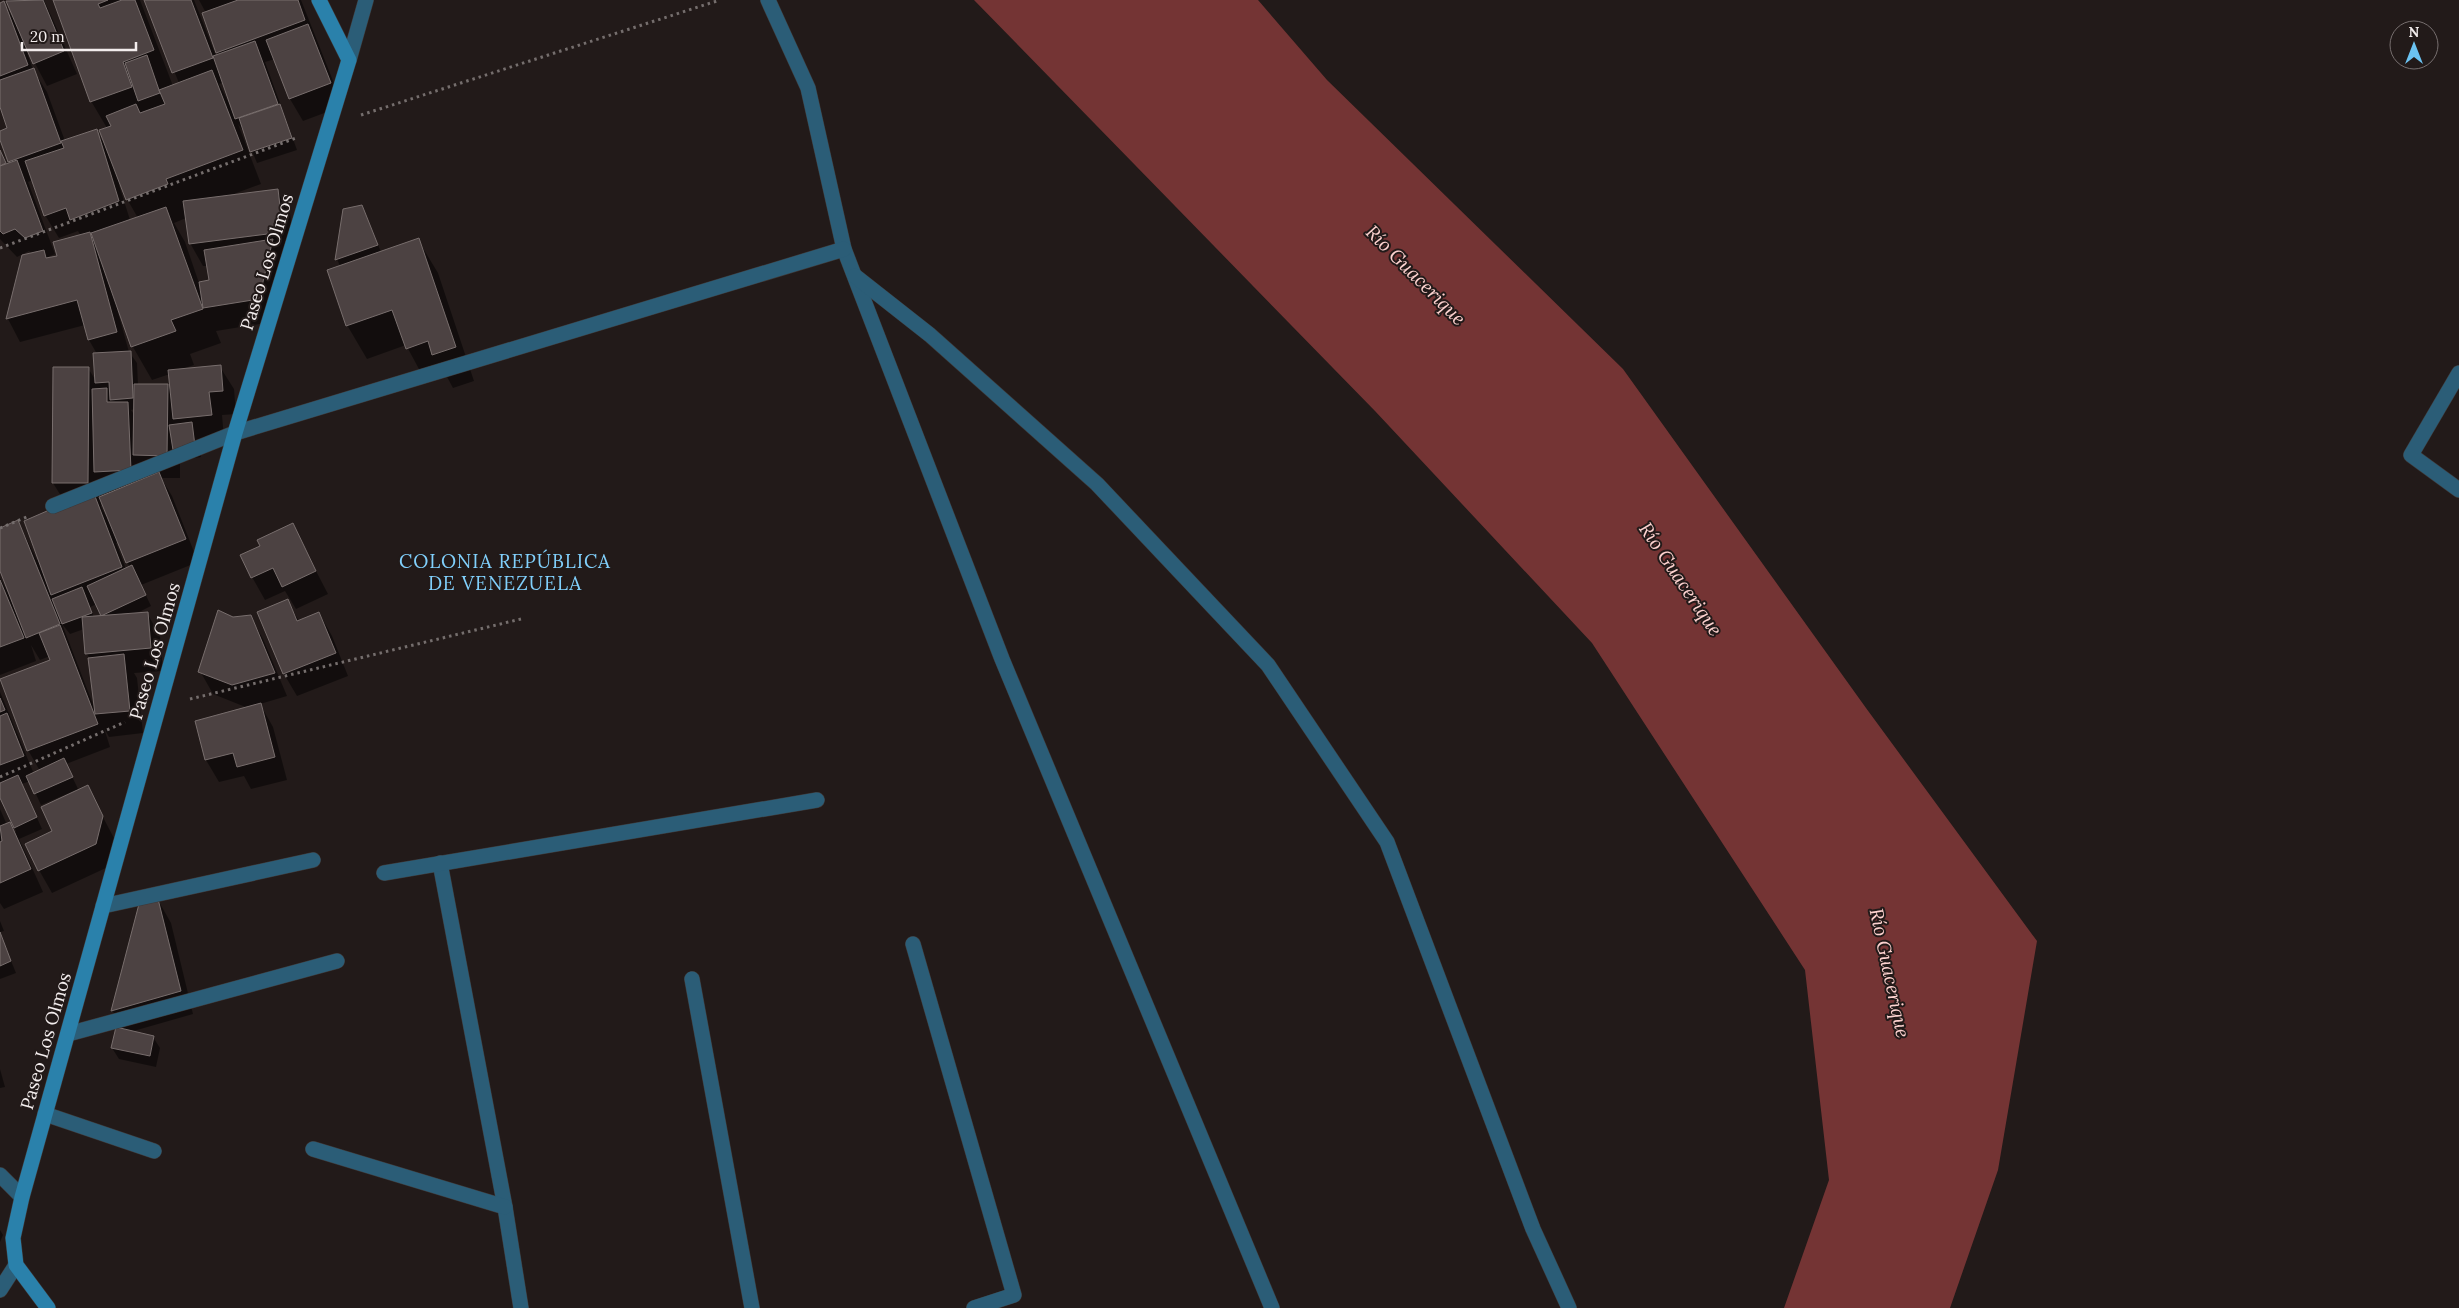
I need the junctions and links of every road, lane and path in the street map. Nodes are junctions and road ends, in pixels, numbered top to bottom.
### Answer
1 (319, 0) edge
2 (366, 0) edge
3 (720, 0) edge
4 (768, 0) edge
5 (349, 60) junction
6 (328, 126) junction
7 (0, 248) edge
8 (844, 249) junction
9 (854, 275) junction
10 (2459, 373) edge
11 (235, 432) junction
12 (2459, 490) edge
13 (53, 506) dead end
14 (521, 619) dead end
15 (159, 707) junction
16 (0, 777) edge
17 (817, 800) dead end
18 (312, 860) dead end
19 (440, 863) junction
20 (384, 873) dead end
21 (103, 906) junction
22 (913, 944) dead end
23 (337, 961) dead end
24 (692, 979) dead end
25 (68, 1034) junction
26 (46, 1114) junction
27 (312, 1149) dead end
28 (154, 1151) dead end
29 (0, 1175) edge
30 (22, 1197) junction
31 (505, 1207) junction
32 (16, 1265) junction
33 (0, 1290) edge
34 (50, 1307) edge
35 (521, 1308) edge
36 (752, 1308) edge
37 (974, 1308) edge
38 (1272, 1308) edge
39 (1569, 1308) edge

1 - 5 street
2 - 5 street, Paseo Los Olmos
3 - 6 path
4 - 8 street
5 - 6 street, Paseo Los Olmos
6 - 7 path
6 - 11 street, Paseo Los Olmos
8 - 9 street
8 - 11 street
9 - 38 street
9 - 39 street
10 - 12 street
11 - 13 street
11 - 15 street, Paseo Los Olmos
14 - 15 path
15 - 16 path
15 - 21 street, Paseo Los Olmos
17 - 19 street
18 - 21 street
19 - 20 street
19 - 31 street
21 - 25 street, Paseo Los Olmos
22 - 37 street
23 - 25 street
24 - 36 street
25 - 26 street, Paseo Los Olmos
26 - 28 street
26 - 30 street, Paseo Los Olmos
27 - 31 street
29 - 30 street
30 - 32 street, Paseo Los Olmos
31 - 35 street
32 - 33 street
32 - 34 street

